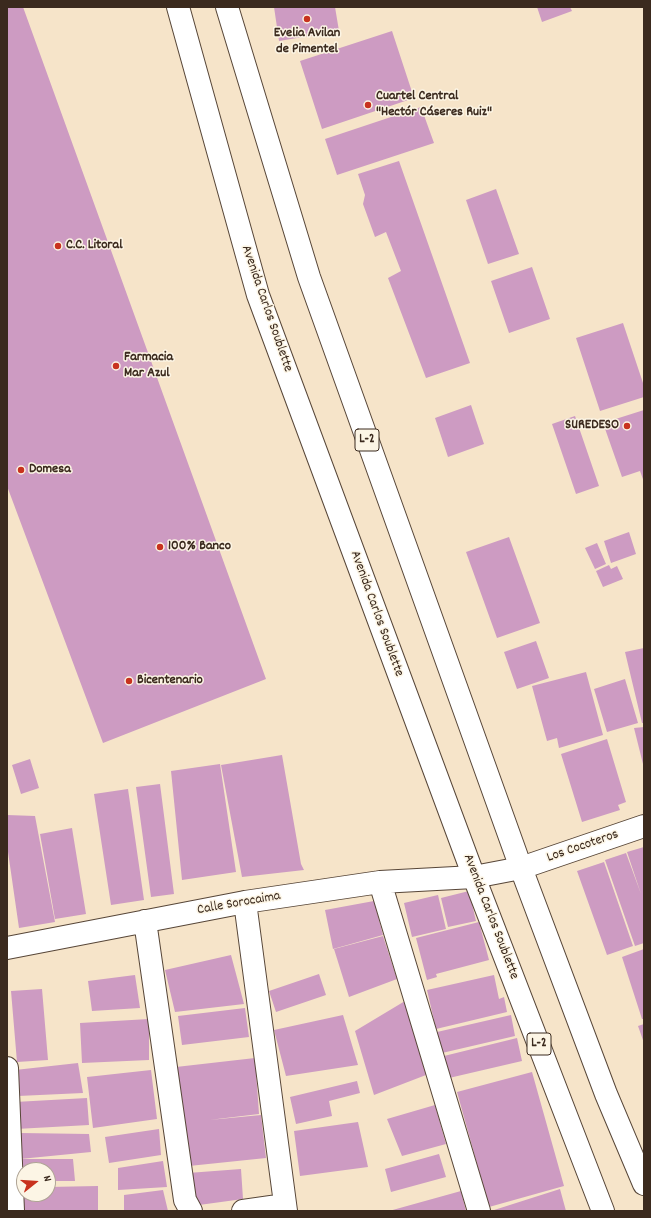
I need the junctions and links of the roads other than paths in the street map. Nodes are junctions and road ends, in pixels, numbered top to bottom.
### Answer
1 (178, 7) edge
2 (227, 7) edge
3 (644, 826) edge
4 (521, 868) junction
5 (474, 877) junction
6 (380, 882) junction
7 (245, 902) junction
8 (145, 921) junction
9 (7, 948) edge
10 (7, 1068) edge
11 (644, 1184) edge
12 (285, 1208) edge
13 (13, 1211) edge
14 (191, 1211) edge
15 (243, 1211) edge
16 (479, 1211) edge
17 (603, 1211) edge

1 - 5 main road, Avenida Carlos Soublette / L-2
2 - 4 main road, L-2
3 - 4 main road, Los Cocoteros
4 - 5 main road, Los Cocoteros
4 - 11 main road, L-2
5 - 6 main road, Calle Sorocaima
5 - 17 main road, Avenida Carlos Soublette / L-2
6 - 7 main road, Calle Sorocaima
6 - 16 main road
7 - 8 main road, Calle Sorocaima
7 - 12 main road
8 - 9 main road, Calle Sorocaima
8 - 14 main road
10 - 13 main road
12 - 15 main road

